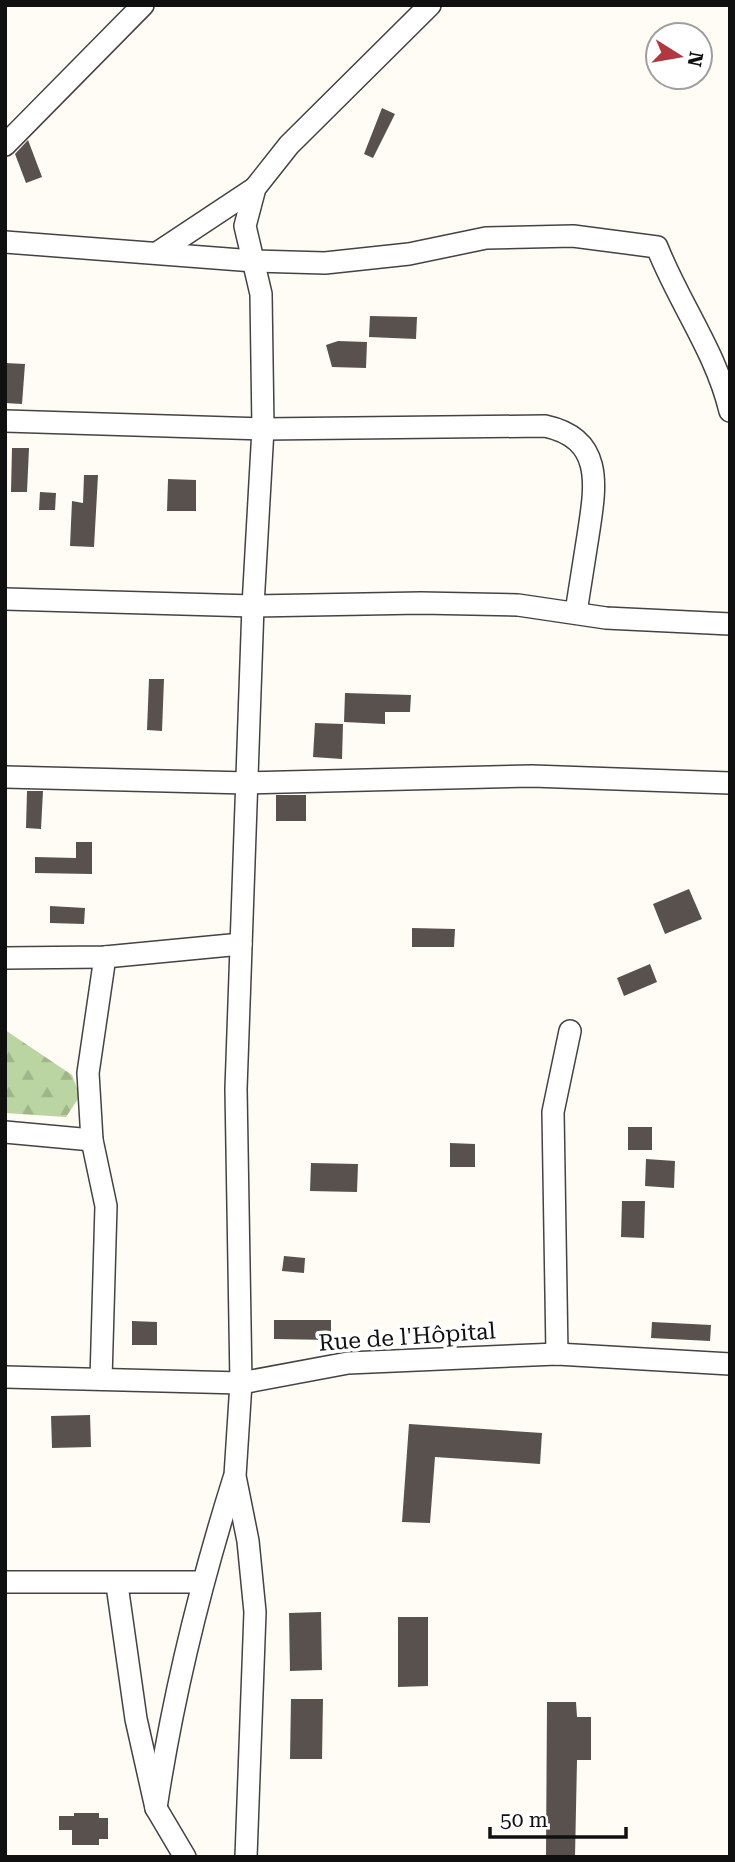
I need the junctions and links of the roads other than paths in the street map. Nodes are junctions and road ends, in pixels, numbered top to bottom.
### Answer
1 (430, 5) edge
2 (140, 7) edge
3 (5, 145) edge
4 (255, 188) junction
5 (5, 242) edge
6 (157, 253) junction
7 (254, 261) junction
8 (730, 411) edge
9 (5, 421) edge
10 (263, 429) junction
11 (5, 599) edge
12 (253, 606) junction
13 (576, 612) junction
14 (730, 624) edge
15 (5, 777) edge
16 (247, 783) junction
17 (730, 783) edge
18 (241, 944) junction
19 (105, 957) junction
20 (5, 958) edge
21 (570, 1031) dead end
22 (5, 1132) edge
23 (92, 1140) junction
24 (557, 1353) junction
25 (730, 1364) edge
26 (5, 1377) edge
27 (101, 1379) junction
28 (241, 1383) junction
29 (235, 1476) junction
30 (5, 1582) edge
31 (201, 1582) junction
32 (117, 1584) junction
33 (156, 1808) junction
34 (186, 1857) edge
35 (246, 1857) edge

1 - 4 street
2 - 3 street
4 - 6 street
4 - 7 street
5 - 6 street
6 - 7 street
7 - 8 street
7 - 10 street
9 - 10 street
10 - 12 street
10 - 13 street
11 - 12 street
12 - 13 street
12 - 16 street
13 - 14 street
15 - 16 street
16 - 17 street
16 - 18 street
18 - 19 street
18 - 28 street
19 - 20 street
19 - 23 street
21 - 24 street
22 - 23 street
23 - 27 street
24 - 25 street, Rue de l'Hôpital
24 - 28 street, Rue de l'Hôpital
26 - 27 street, Rue de l'Hôpital
27 - 28 street, Rue de l'Hôpital
28 - 29 street
29 - 31 street
29 - 35 street
30 - 32 street
31 - 32 street
31 - 33 street
32 - 33 street
33 - 34 street

